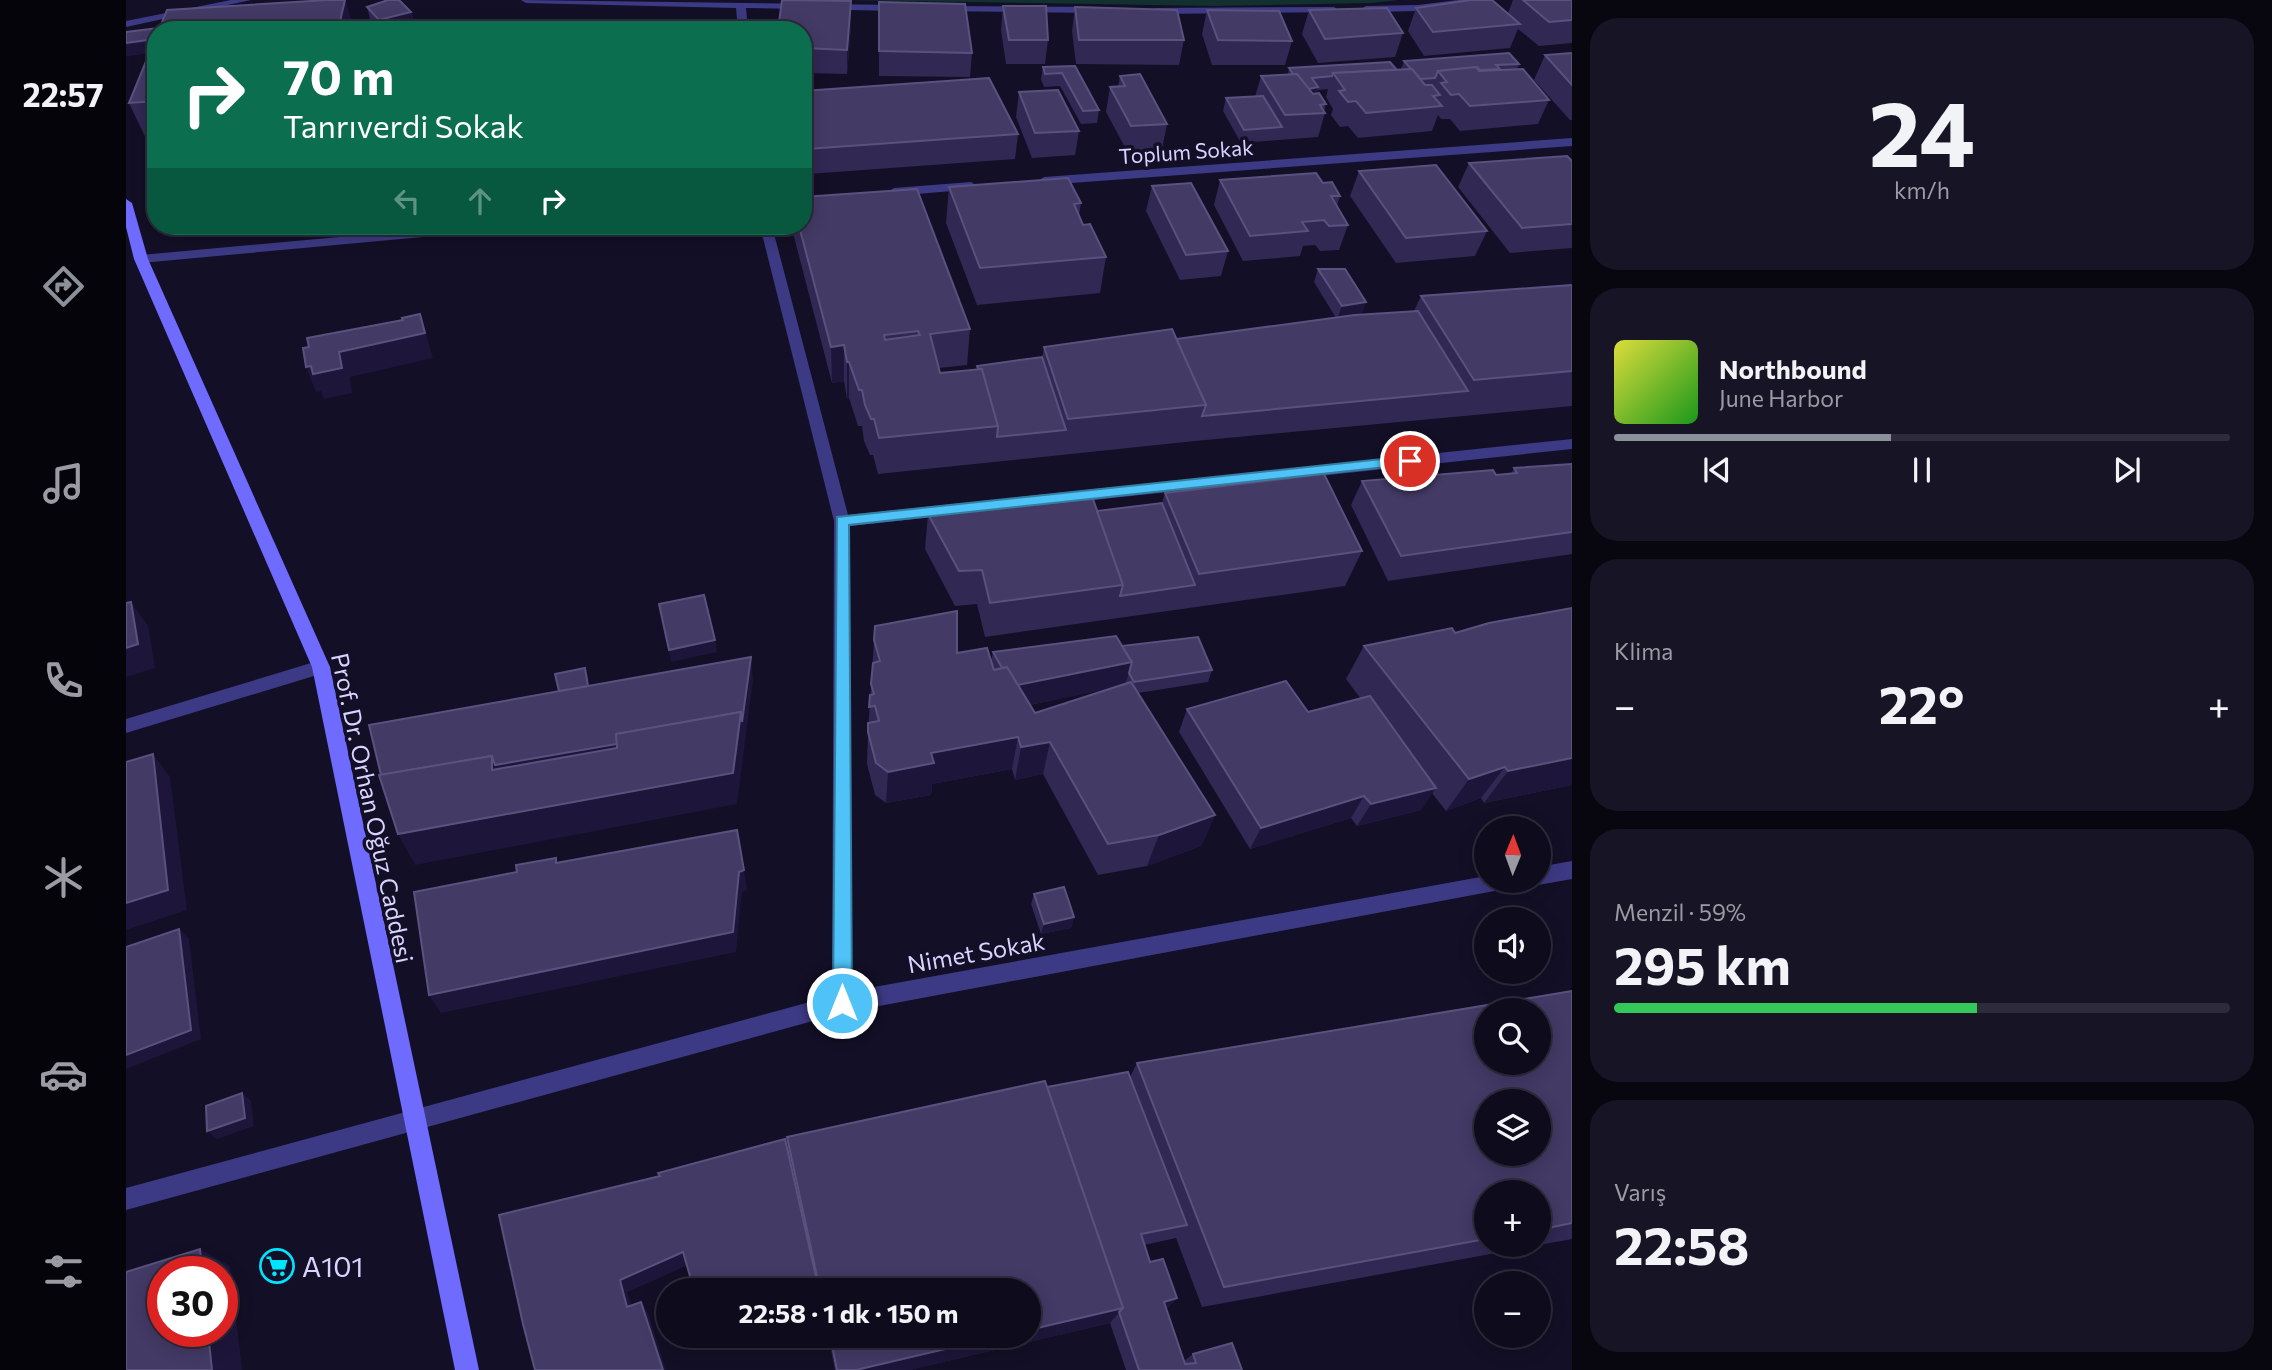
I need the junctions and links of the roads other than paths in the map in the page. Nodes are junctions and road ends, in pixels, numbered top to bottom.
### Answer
1 (246, 0) edge
2 (526, 0) edge
3 (1484, 0) edge
4 (741, 6) junction
5 (907, 8) edge
6 (934, 8) edge
7 (1114, 10) edge
8 (1142, 11) edge
9 (742, 21) edge
10 (126, 24) edge
11 (1572, 142) edge
12 (1037, 181) edge
13 (982, 185) edge
14 (886, 192) edge
15 (128, 215) edge
16 (401, 235) edge
17 (768, 235) edge
18 (141, 259) junction
19 (1572, 444) edge
20 (842, 521) junction
21 (321, 667) junction
22 (126, 726) edge
23 (1572, 870) edge
24 (1551, 874) edge
25 (1474, 887) edge
26 (842, 1003) junction
27 (414, 1120) junction
28 (126, 1199) edge
29 (467, 1370) edge

1 - 10 street
2 - 4 street
3 - 8 street
4 - 5 street
4 - 9 street
6 - 7 street
11 - 12 street, Toplum Sokak
13 - 14 street
15 - 18 main road, Prof. Dr. Orhan Oğuz Caddesi
16 - 18 street
17 - 20 street
18 - 21 main road, Prof. Dr. Orhan Oğuz Caddesi
19 - 20 street
20 - 26 street
21 - 22 street
21 - 27 main road, Prof. Dr. Orhan Oğuz Caddesi
23 - 24 street
25 - 26 street, Nimet Sokak
26 - 27 street, Nimet Sokak
27 - 28 street, Nimet Sokak
27 - 29 main road, Prof. Dr. Orhan Oğuz Caddesi

